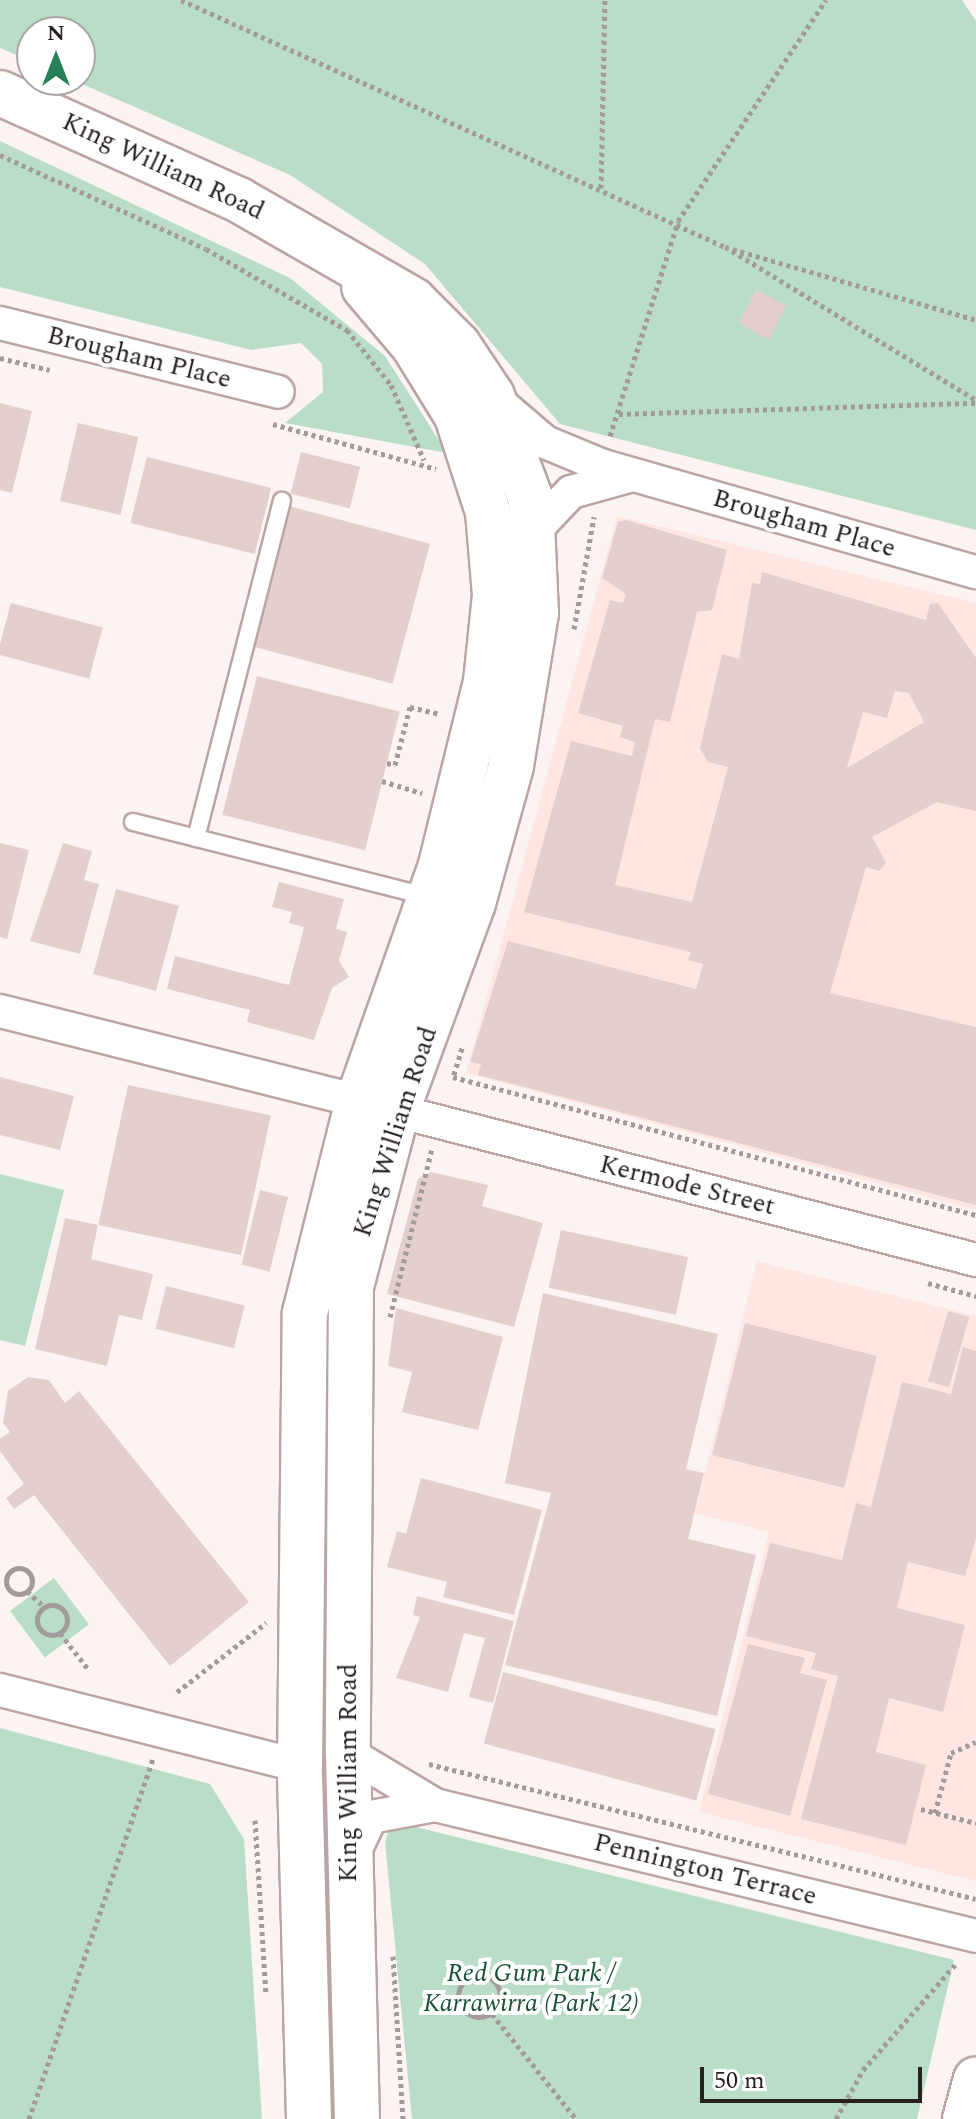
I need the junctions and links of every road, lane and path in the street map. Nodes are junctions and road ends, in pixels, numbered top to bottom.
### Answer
1 (181, 0) edge
2 (605, 0) edge
3 (826, 0) edge
4 (0, 93) edge
5 (0, 155) edge
6 (601, 188) junction
7 (678, 221) junction
8 (323, 246) junction
9 (725, 247) junction
10 (976, 320) edge
11 (0, 323) edge
12 (278, 392) dead end
13 (976, 401) edge
14 (619, 414) junction
15 (610, 436) dead end
16 (528, 442) junction
17 (443, 474) dead end
18 (633, 476) junction
19 (282, 501) dead end
20 (490, 525) junction
21 (536, 529) junction
22 (976, 572) edge
23 (449, 702) dead end
24 (446, 715) junction
25 (442, 728) dead end
26 (387, 763) dead end
27 (427, 780) dead end
28 (382, 781) dead end
29 (423, 793) junction
30 (419, 806) dead end
31 (133, 822) dead end
32 (196, 838) junction
33 (432, 897) junction
34 (0, 1011) edge
35 (453, 1077) dead end
36 (378, 1106) junction
37 (976, 1215) edge
38 (976, 1260) edge
39 (27, 1591) junction
40 (44, 1607) junction
41 (276, 1615) dead end
42 (60, 1633) junction
43 (88, 1669) dead end
44 (0, 1690) edge
45 (177, 1692) dead end
46 (163, 1731) junction
47 (976, 1742) edge
48 (348, 1753) junction
49 (412, 1760) dead end
50 (300, 1766) junction
51 (435, 1805) junction
52 (921, 1809) dead end
53 (935, 1813) junction
54 (255, 1820) dead end
55 (976, 1823) edge
56 (349, 1857) junction
57 (976, 1899) edge
58 (976, 1936) edge
59 (955, 1965) dead end
60 (267, 2008) dead end
61 (492, 2014) junction
62 (976, 2079) edge
63 (29, 2119) edge
64 (309, 2119) edge
65 (357, 2119) edge
66 (576, 2119) edge
67 (836, 2119) edge
68 (965, 2119) edge

1 - 6 path
2 - 6 path
3 - 7 path
4 - 8 main road, King William Road
5 - 17 path
6 - 7 path
7 - 9 path
7 - 14 path
8 - 16 main road, King William Road
8 - 20 main road, King William Road
9 - 10 path
9 - 13 path
11 - 12 street, Brougham Place
13 - 14 path
14 - 15 path
16 - 18 street, Brougham Place
16 - 20 main road
16 - 21 main road, King William Road
18 - 21 street
18 - 22 street, Brougham Place
19 - 32 lane
20 - 33 main road, King William Road
21 - 36 main road, King William Road
23 - 24 path
24 - 25 path
24 - 26 path
27 - 29 path
28 - 29 path
29 - 30 path
31 - 32 lane
32 - 33 lane
33 - 36 main road, King William Road
34 - 36 street, Kermode Street
35 - 37 path
36 - 38 street, Kermode Street
36 - 48 main road, King William Road
36 - 50 main road, King William Road
39 - 39 path
39 - 40 path
40 - 42 path
40 - 42 path
41 - 45 path
42 - 43 path
44 - 46 street
46 - 50 street
46 - 63 path
47 - 53 path
48 - 51 street, Pennington Terrace
48 - 56 main road, King William Road
49 - 57 path
50 - 56 main road
50 - 64 main road, King William Road
51 - 56 street, Pennington Terrace
51 - 58 street, Pennington Terrace
52 - 53 path
53 - 55 path
54 - 60 path
56 - 65 main road, King William Road
59 - 67 path
61 - 61 path
61 - 66 path
62 - 68 main road

